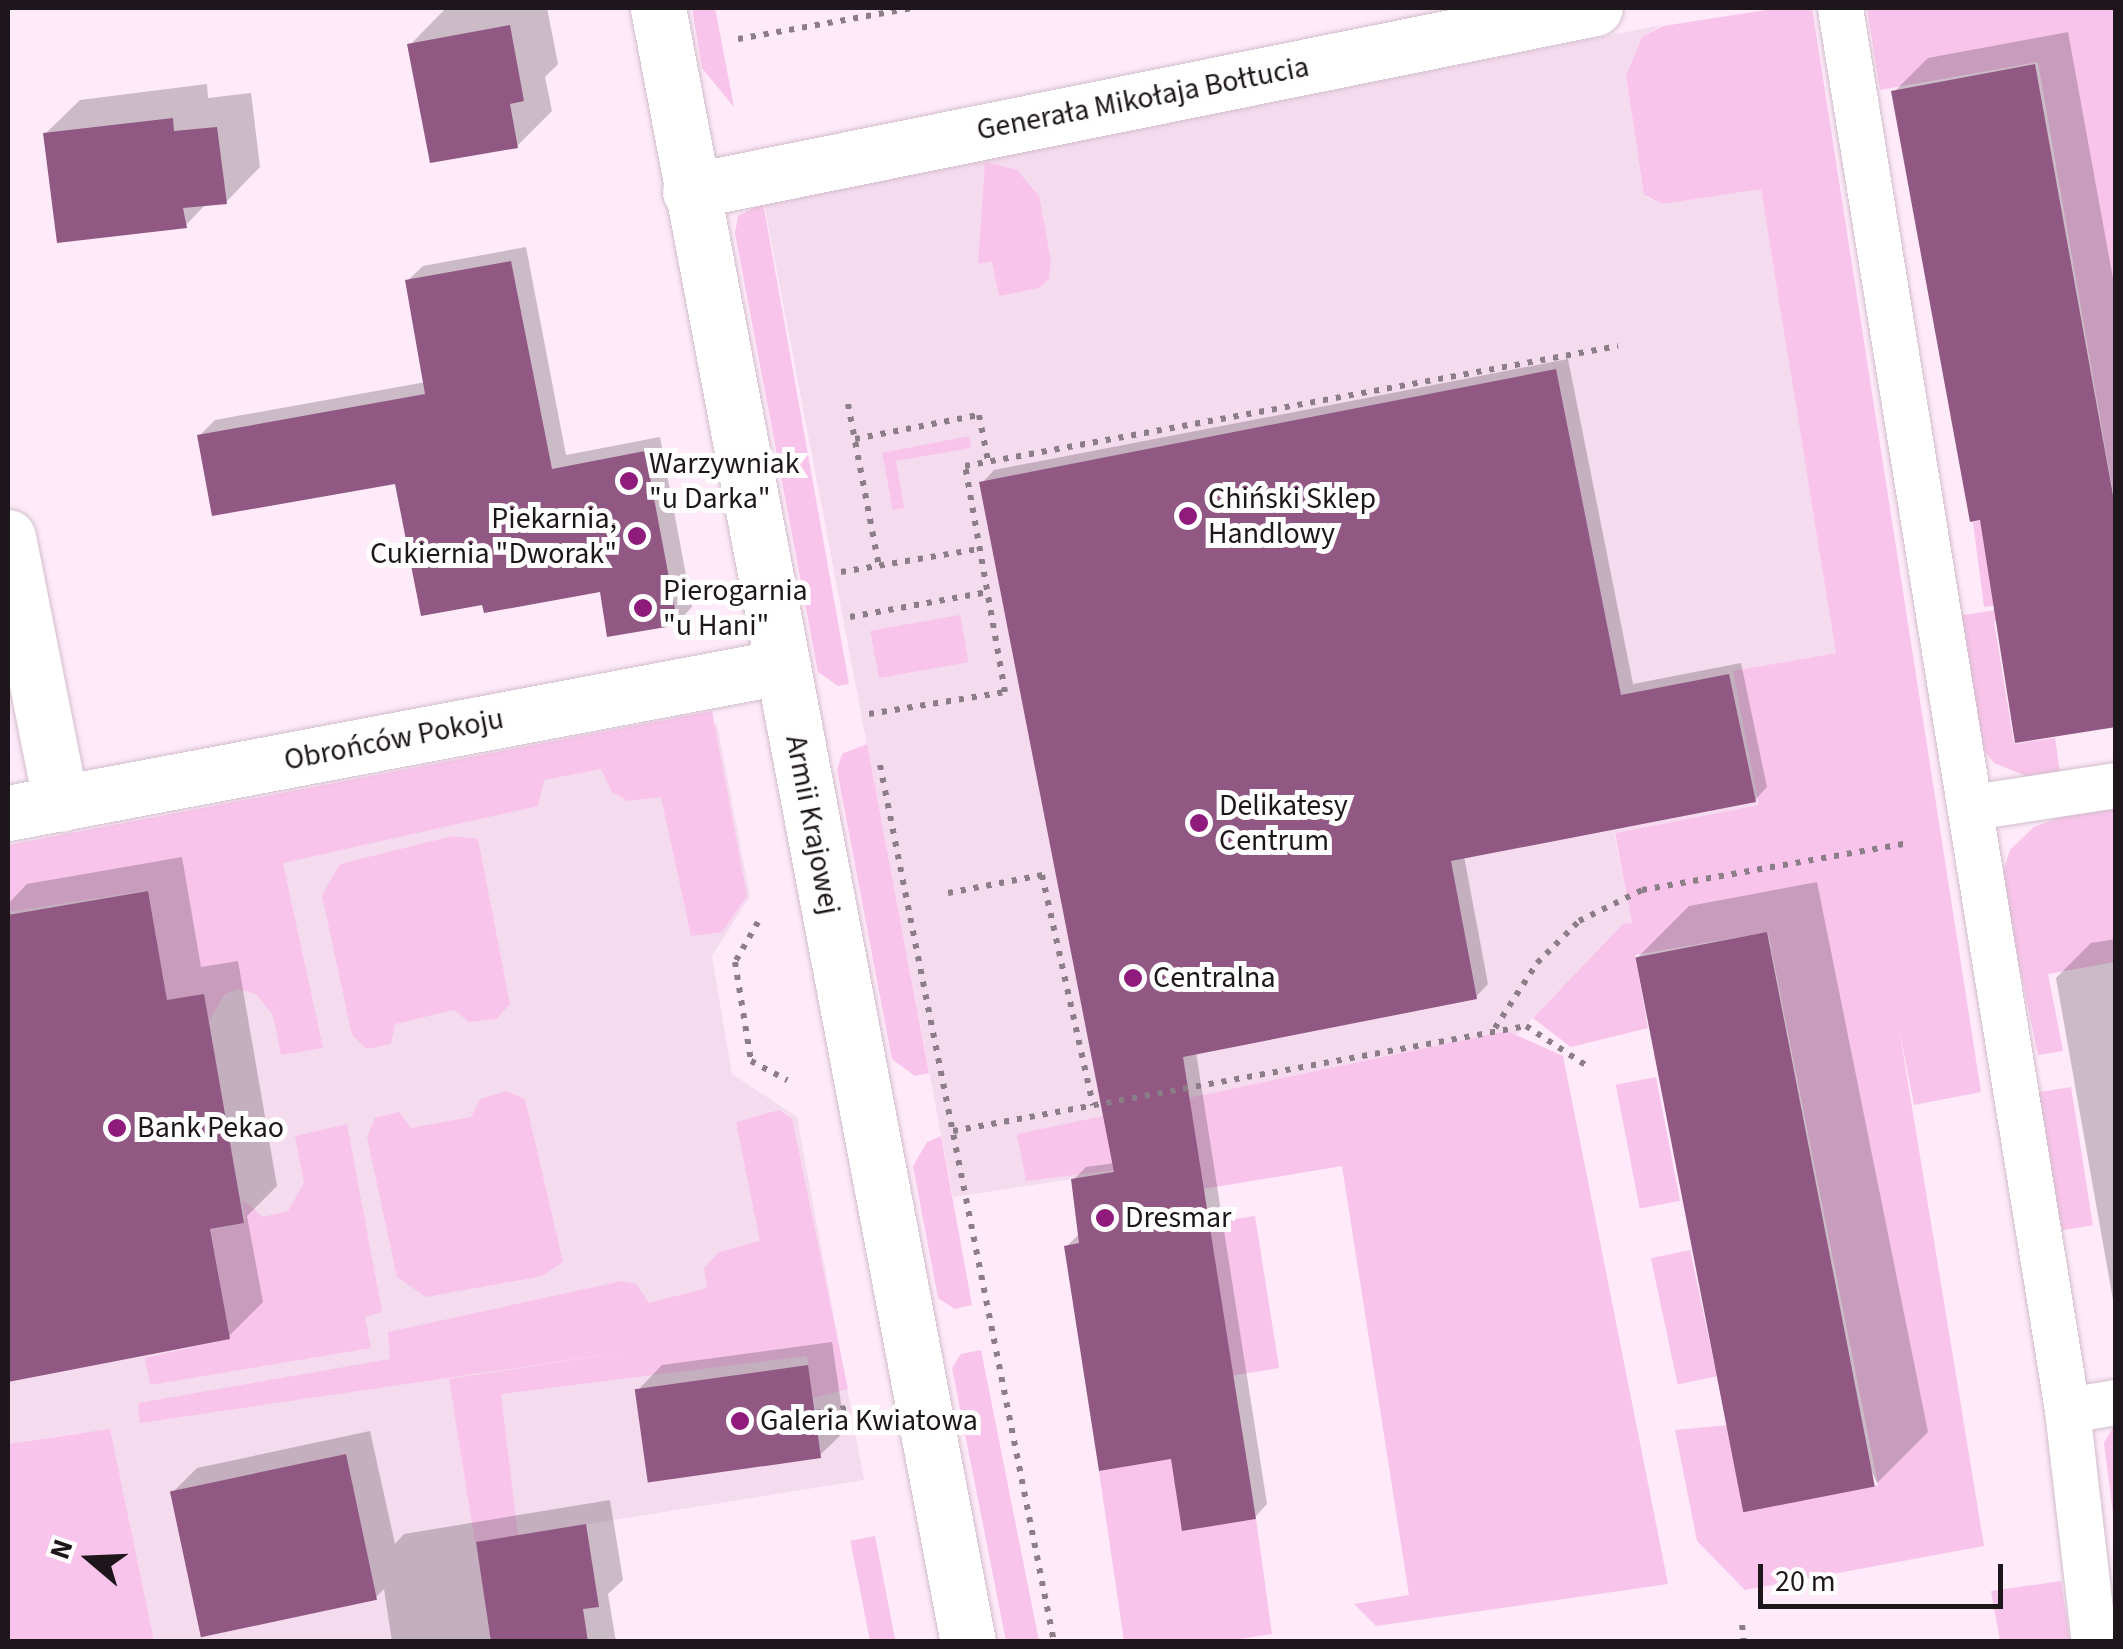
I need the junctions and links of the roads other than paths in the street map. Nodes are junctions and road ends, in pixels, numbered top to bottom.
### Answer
1 (658, 8) edge
2 (1595, 8) edge
3 (1840, 8) edge
4 (690, 190) junction
5 (8, 536) edge
6 (781, 666) junction
7 (2116, 784) edge
8 (61, 804) junction
9 (8, 813) edge
10 (1973, 819) junction
11 (2116, 1402) edge
12 (2067, 1410) junction
13 (968, 1642) edge
14 (2094, 1642) edge

1 - 4 street, Armii Krajowej
2 - 4 street, Generała Mikołaja Bołtucia
3 - 10 lane
4 - 6 street, Armii Krajowej
5 - 8 street
6 - 8 street, Obrońców Pokoju
6 - 13 street, Armii Krajowej
7 - 10 lane
8 - 9 street, Obrońców Pokoju
10 - 12 lane
11 - 12 lane
12 - 14 lane

